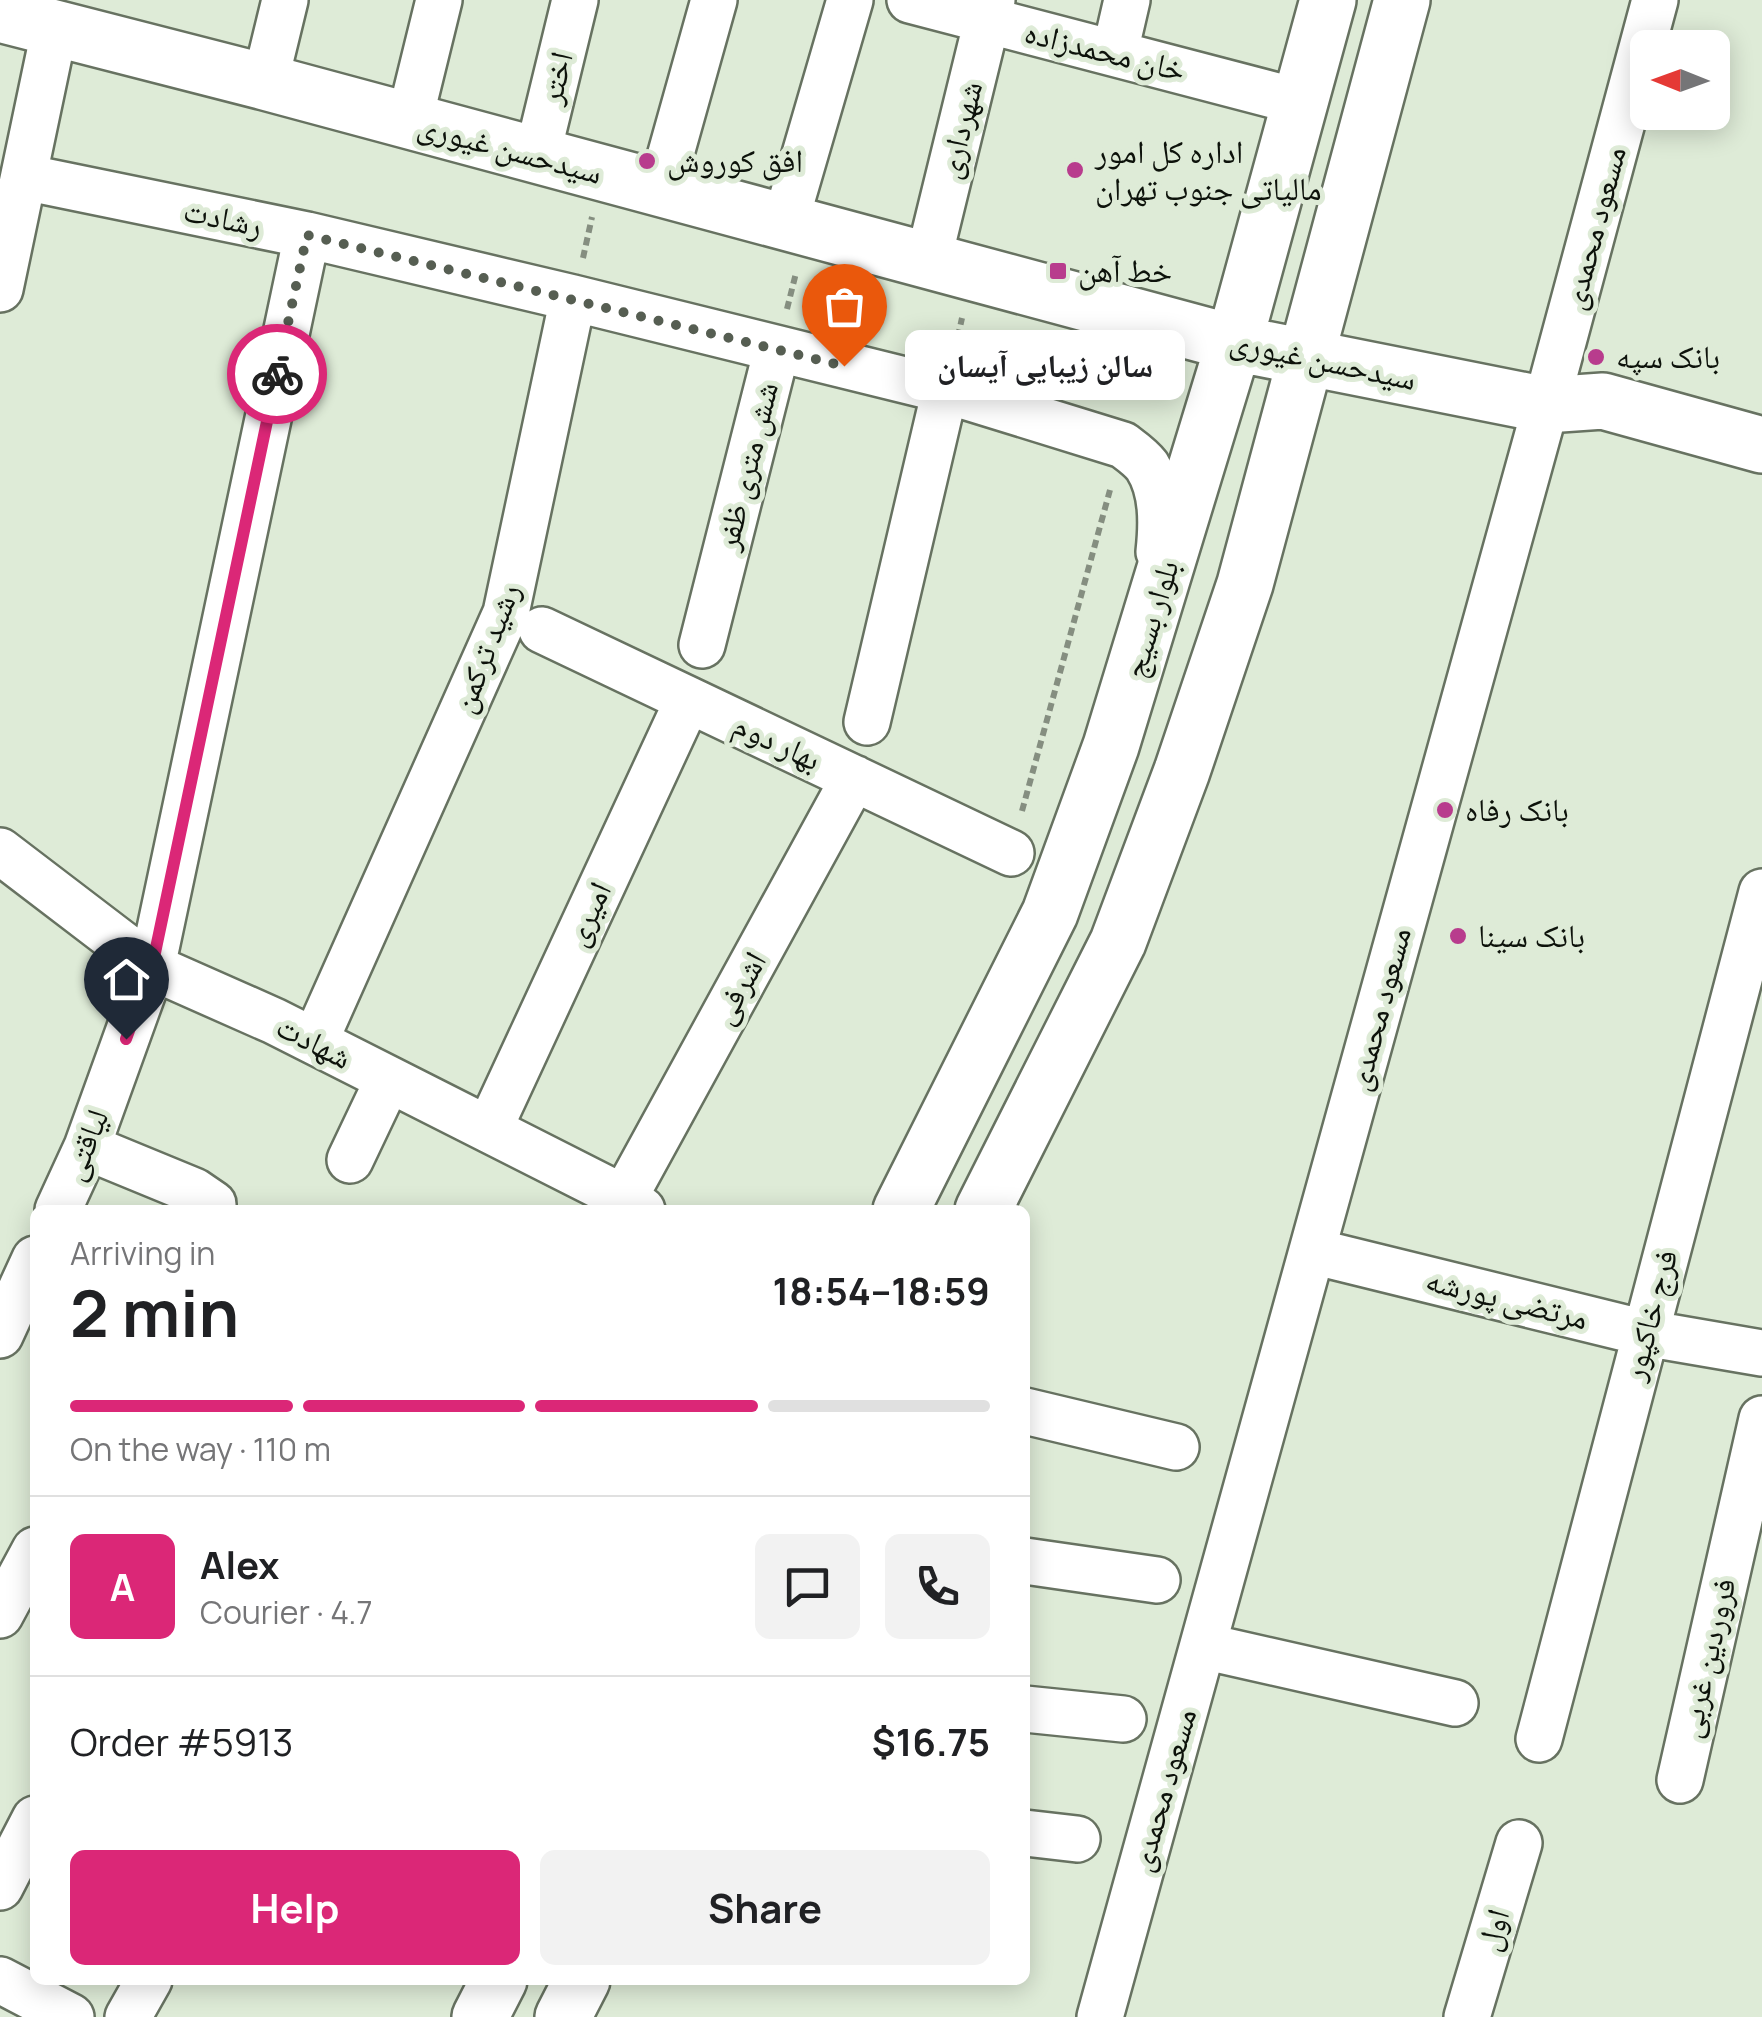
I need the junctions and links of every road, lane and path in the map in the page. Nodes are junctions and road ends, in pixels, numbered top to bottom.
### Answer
1 (285, 0) edge
2 (439, 0) edge
3 (575, 0) edge
4 (714, 0) edge
5 (850, 0) edge
6 (910, 0) edge
7 (1127, 0) edge
8 (1328, 0) edge
9 (1402, 0) edge
10 (1656, 0) edge
11 (989, 11) edge
12 (29, 16) edge
13 (1114, 52) junction
14 (265, 82) junction
15 (1300, 102) junction
16 (408, 122) junction
17 (537, 156) junction
18 (602, 174) junction
19 (24, 177) junction
20 (661, 189) junction
21 (796, 226) junction
22 (307, 235) junction
23 (1261, 244) junction
24 (1331, 264) junction
25 (950, 267) junction
26 (0, 289) edge
27 (574, 298) junction
28 (1234, 343) junction
29 (777, 349) junction
30 (1306, 357) junction
31 (946, 390) junction
32 (1546, 405) junction
33 (1762, 444) edge
34 (1123, 445) junction
35 (1762, 484) edge
36 (542, 630) dead end
37 (702, 644) dead end
38 (1138, 664) junction
39 (688, 700) junction
40 (868, 722) dead end
41 (854, 778) junction
42 (0, 851) edge
43 (1011, 853) joint
44 (1762, 892) edge
45 (152, 967) junction
46 (316, 1041) junction
47 (388, 1080) junction
48 (489, 1128) junction
49 (87, 1147) junction
50 (350, 1160) dead end
51 (633, 1204) edge
52 (60, 1205) edge
53 (214, 1205) edge
54 (904, 1205) edge
55 (986, 1205) edge
56 (1312, 1251) junction
57 (30, 1270) edge
58 (1645, 1332) junction
59 (0, 1334) edge
60 (1762, 1352) edge
61 (1030, 1412) edge
62 (1762, 1419) edge
63 (1176, 1447) dead end
64 (30, 1559) edge
65 (1030, 1561) edge
66 (1157, 1580) dead end
67 (0, 1614) edge
68 (1203, 1646) junction
69 (1455, 1703) dead end
70 (1030, 1709) edge
71 (1123, 1718) dead end
72 (1538, 1739) dead end
73 (1680, 1780) dead end
74 (30, 1829) edge
75 (1030, 1834) edge
76 (1077, 1839) dead end
77 (1519, 1843) dead end
78 (0, 1887) edge
79 (0, 1980) edge
80 (145, 1985) edge
81 (497, 1985) edge
82 (579, 1985) edge
83 (71, 2017) edge
84 (128, 2017) edge
85 (480, 2017) edge
86 (563, 2017) edge
87 (1100, 2017) edge
88 (1467, 2017) edge

1 - 14 street
2 - 16 street
3 - 17 street, اختر
4 - 20 street
5 - 21 street
6 - 11 street, خان محمدزاده
7 - 13 street
8 - 15 main road, بلوار بسیج
9 - 24 main road
10 - 32 street, مسعود محمدی
11 - 13 street, خان محمدزاده
11 - 25 street, شهرداری
12 - 14 main road, سیدحسن غیوری
12 - 19 street
13 - 15 street, خان محمدزاده
14 - 16 main road, سیدحسن غیوری
15 - 23 main road, بلوار بسیج
16 - 17 main road, سیدحسن غیوری
17 - 18 main road, سیدحسن غیوری
18 - 20 main road, سیدحسن غیوری
18 - 27 path
19 - 22 street, رشادت
19 - 26 street
20 - 21 main road, سیدحسن غیوری
21 - 25 main road, سیدحسن غیوری
21 - 29 path, شش متری ظفر
22 - 27 street, رشادت
22 - 45 street, لیاقتی
23 - 24 main road
23 - 28 main road, بلوار بسیج
24 - 30 main road
25 - 28 main road, سیدحسن غیوری
25 - 31 path
27 - 29 street, رشادت
27 - 46 street, رشید ترکمن
28 - 30 main road, سیدحسن غیوری
28 - 38 main road, بلوار بسیج
29 - 31 street, رشادت
29 - 37 street, شش متری ظفر
30 - 32 main road, سیدحسن غیوری
30 - 55 main road
31 - 34 street, رشادت
31 - 40 street
32 - 33 main road, سیدحسن غیوری
32 - 35 main road, سیدحسن غیوری
32 - 56 street, مسعود محمدی
34 - 38 street
34 - 43 path
36 - 39 street, بهار دوم
38 - 54 main road, بلوار بسیج
39 - 41 street, بهار دوم
39 - 48 street, امیری
41 - 43 street, بهار دوم
41 - 51 street, اشرفی
42 - 45 street, شهادت
44 - 58 street, فرج خاکپور
45 - 46 street, شهادت
45 - 49 street, لیاقتی
46 - 47 street, شهادت
47 - 48 street, شهادت
47 - 50 street
48 - 51 street, شهادت
49 - 52 street, لیاقتی
49 - 53 street
56 - 58 street, مرتضی پورشه
56 - 68 street, مسعود محمدی
57 - 59 street
58 - 60 street, مرتضی پورشه
58 - 72 street, فرج خاکپور
61 - 63 street
62 - 73 street, فروردین غربی
64 - 67 street
65 - 66 street
68 - 69 street
68 - 87 street, مسعود محمدی
70 - 71 street
74 - 78 street
75 - 76 street
77 - 88 street, اول
79 - 83 street
80 - 84 street
81 - 85 main road
82 - 86 main road

